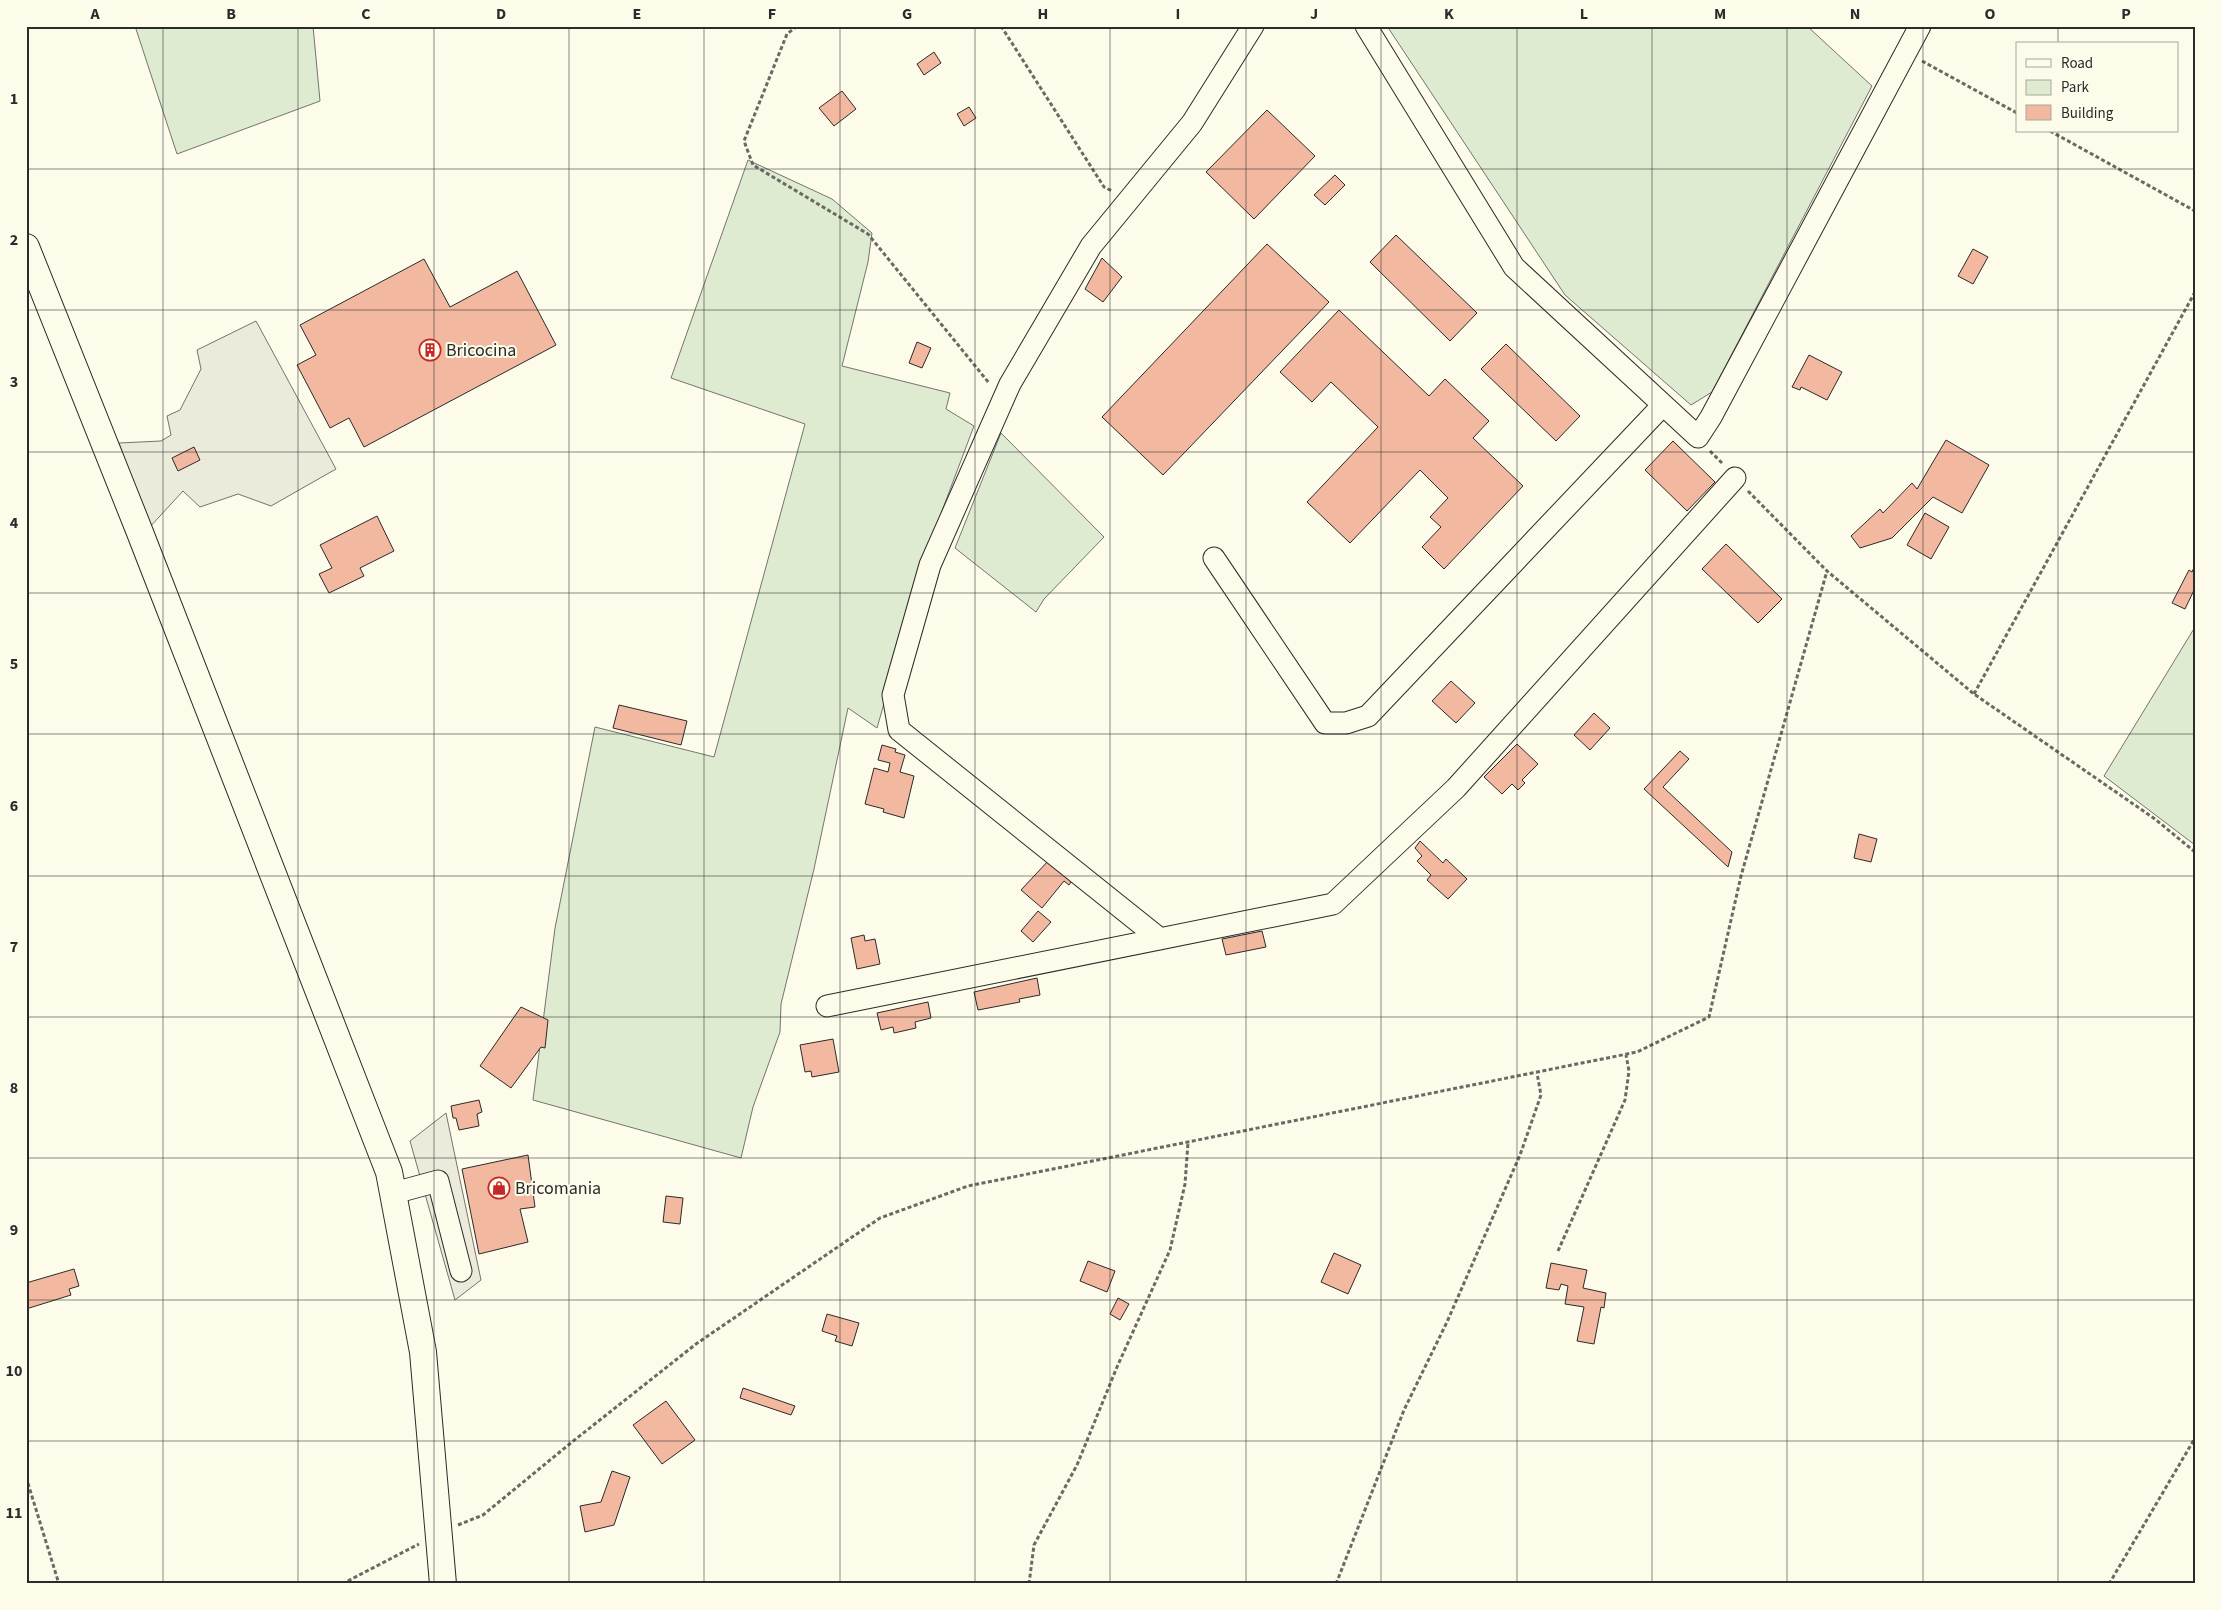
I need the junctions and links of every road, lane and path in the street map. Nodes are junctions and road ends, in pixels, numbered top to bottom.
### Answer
1 (797, 26) edge
2 (1001, 26) edge
3 (1253, 26) edge
4 (1366, 26) edge
5 (1920, 26) edge
6 (1906, 52) junction
7 (2016, 112) edge
8 (2052, 132) edge
9 (1129, 200) junction
10 (2195, 211) edge
11 (26, 247) edge
12 (2195, 292) edge
13 (1003, 402) junction
14 (1663, 405) junction
15 (1698, 437) junction
16 (1735, 478) junction
17 (1214, 558) dead end
18 (1827, 571) junction
19 (1974, 694) junction
20 (2195, 852) edge
21 (1160, 939) junction
22 (827, 1006) dead end
23 (1626, 1055) junction
24 (1537, 1072) junction
25 (1188, 1144) junction
26 (394, 1193) junction
27 (1558, 1251) dead end
28 (461, 1271) dead end
29 (2195, 1438) edge
30 (26, 1477) edge
31 (439, 1534) junction
32 (59, 1584) edge
33 (342, 1584) edge
34 (443, 1584) edge
35 (1029, 1584) edge
36 (1336, 1584) edge
37 (2109, 1584) edge

1 - 13 path
2 - 9 path
3 - 9 street
4 - 14 street
5 - 6 street
6 - 7 path
6 - 15 street
8 - 10 path
9 - 13 street
11 - 26 main road
12 - 19 path
13 - 21 street
14 - 15 street
14 - 17 street
15 - 16 path
16 - 18 path
16 - 21 street
18 - 19 path
18 - 23 path
19 - 20 path
21 - 22 street
23 - 24 path
23 - 27 path
24 - 25 path
24 - 36 path
25 - 31 path
25 - 35 path
26 - 28 street
26 - 31 main road
29 - 37 path
30 - 32 path
31 - 33 path
31 - 34 main road

